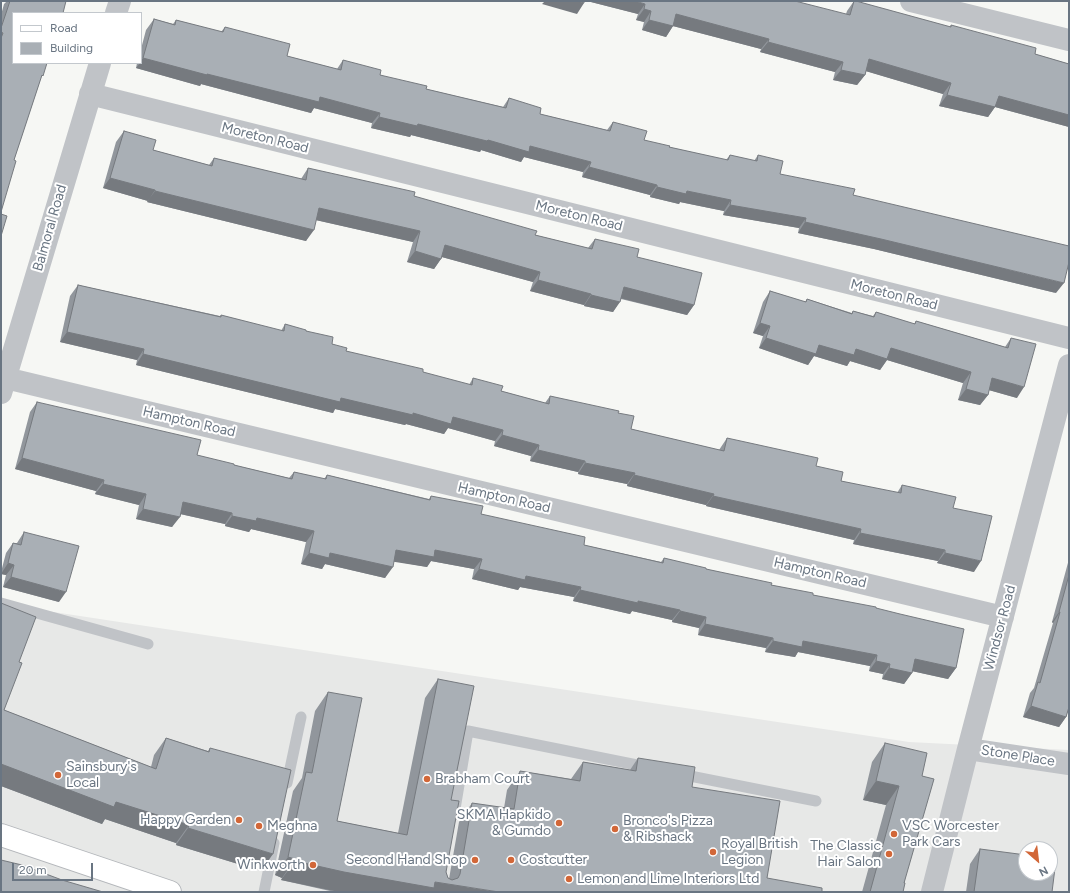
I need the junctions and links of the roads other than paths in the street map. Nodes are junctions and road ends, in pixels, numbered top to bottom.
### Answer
1 (120, 1) edge
2 (911, 1) edge
3 (116, 12) edge
4 (1069, 40) edge
5 (100, 64) edge
6 (90, 94) junction
7 (1069, 338) edge
8 (1069, 365) edge
9 (3, 383) edge
10 (1, 603) edge
11 (1003, 617) junction
12 (148, 644) dead end
13 (301, 717) dead end
14 (968, 749) junction
15 (1069, 764) edge
16 (654, 768) edge
17 (669, 772) edge
18 (285, 793) edge
19 (816, 801) dead end
20 (452, 823) edge
21 (277, 831) edge
22 (1, 835) edge
23 (166, 892) edge
24 (264, 892) edge
25 (932, 892) edge

1 - 3 street
2 - 4 street
5 - 6 street, Balmoral Road
6 - 7 street, Moreton Road
6 - 9 street, Balmoral Road
8 - 11 street, Windsor Road
9 - 11 street, Hampton Road
10 - 12 lane
11 - 14 street, Windsor Road
13 - 18 lane
14 - 15 street, Stone Place
14 - 25 street, Windsor Road
16 - 20 lane
17 - 19 lane
21 - 24 lane
22 - 23 main road

